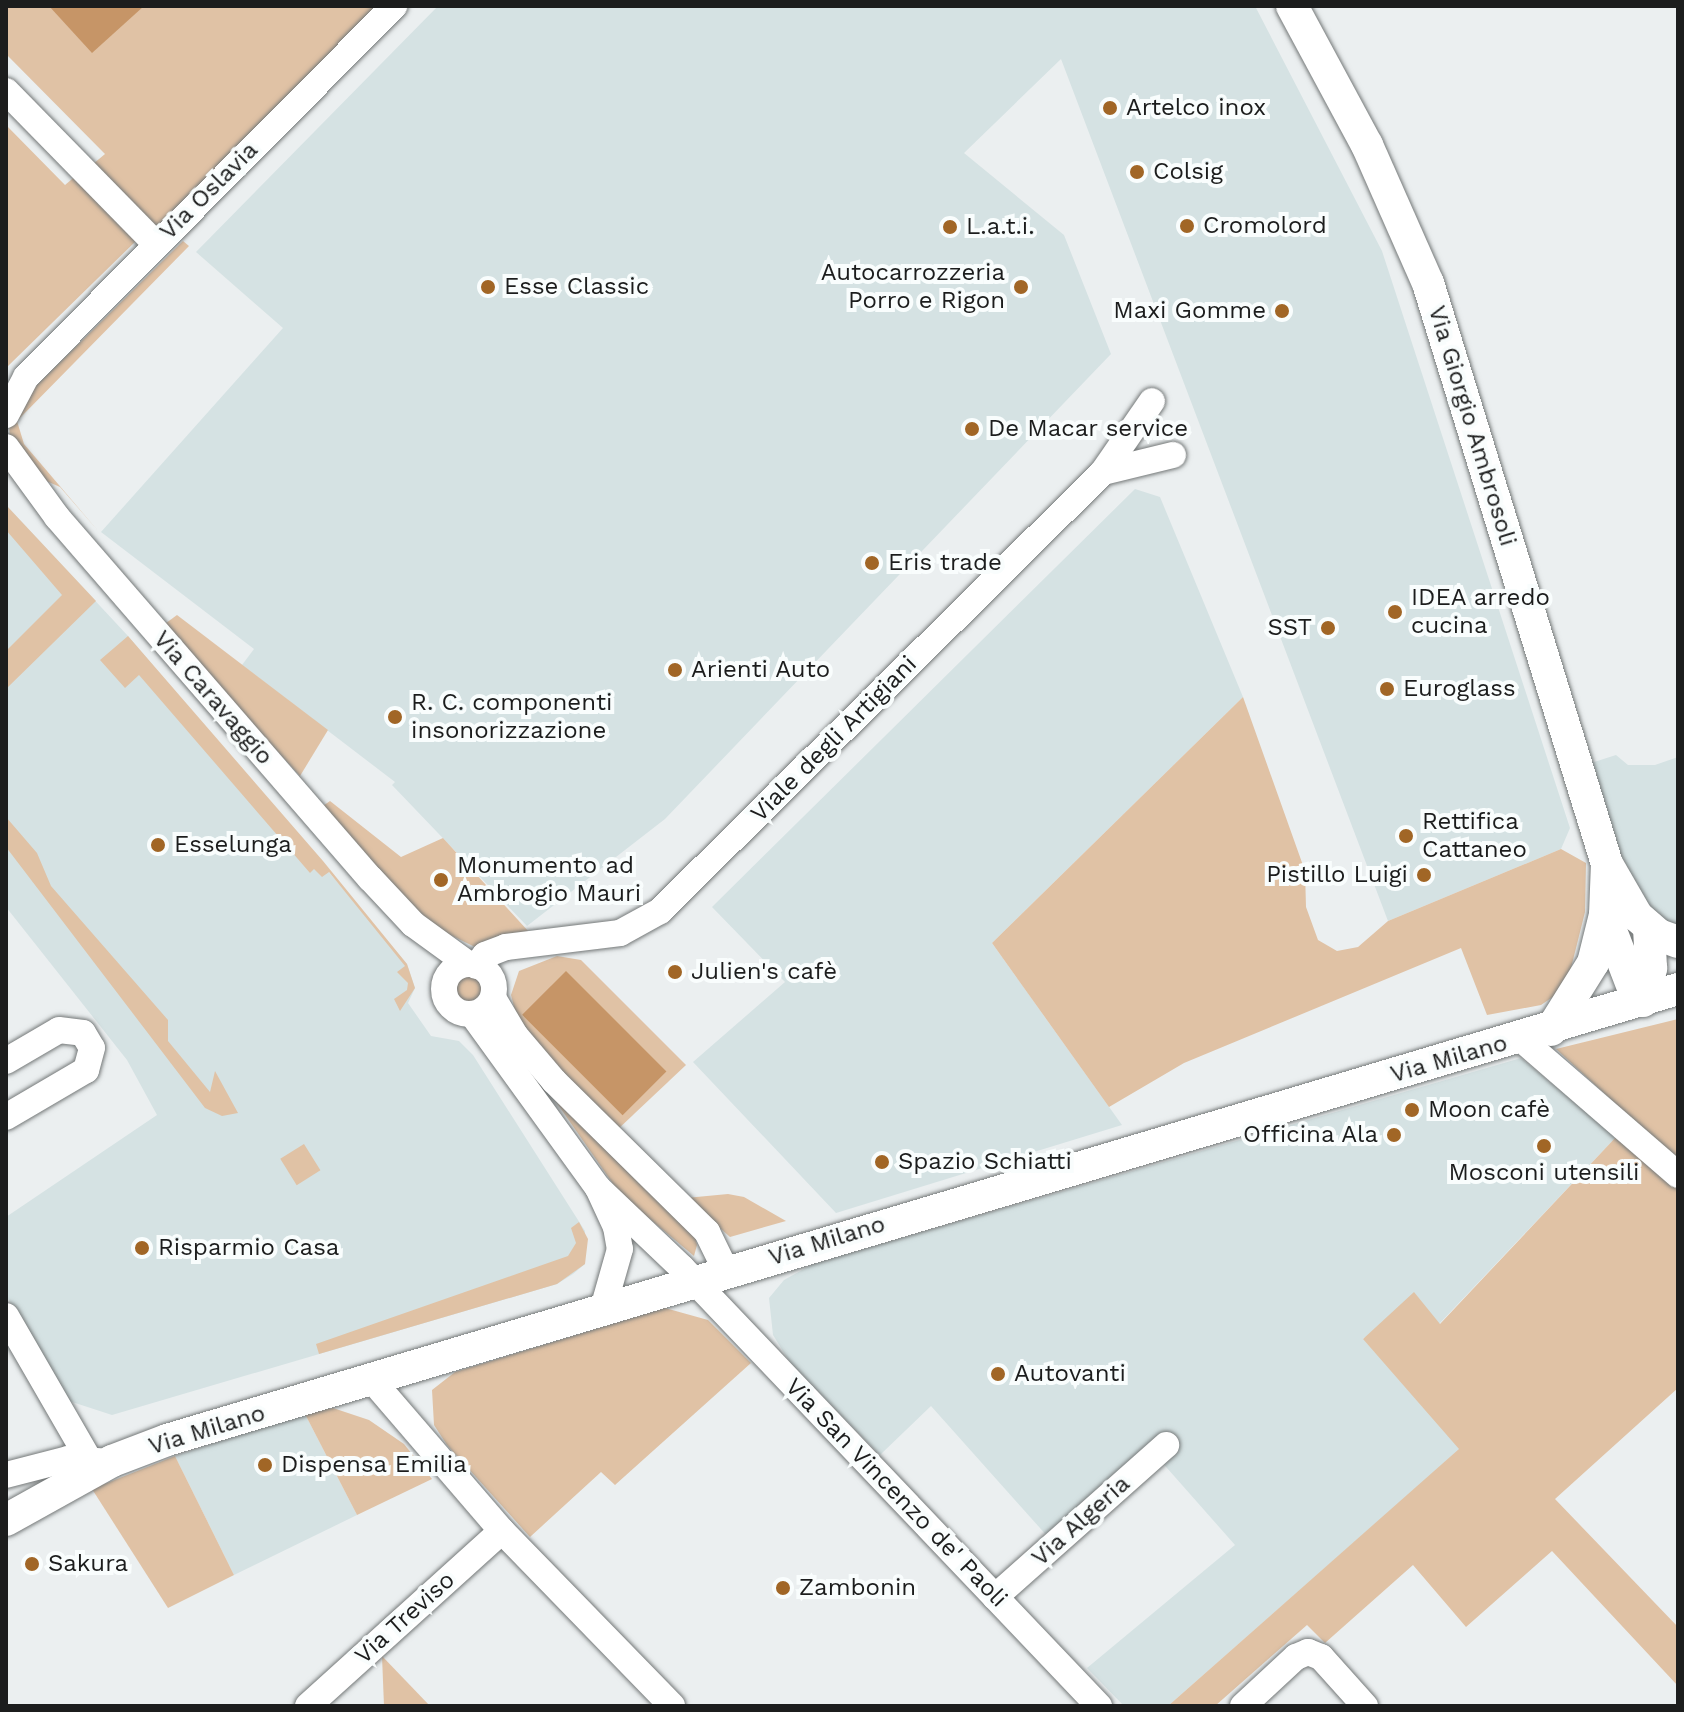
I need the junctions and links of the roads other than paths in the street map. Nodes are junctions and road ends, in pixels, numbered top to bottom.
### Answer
1 (394, 6) edge
2 (1292, 6) edge
3 (6, 91) edge
4 (156, 244) junction
5 (16, 381) edge
6 (1152, 401) dead end
7 (6, 415) edge
8 (6, 447) edge
9 (1173, 455) dead end
10 (1103, 472) junction
11 (6, 473) edge
12 (57, 517) junction
13 (1607, 864) junction
14 (370, 878) junction
15 (1605, 915) junction
16 (1649, 927) junction
17 (1678, 942) edge
18 (532, 944) junction
19 (472, 965) junction
20 (444, 986) junction
21 (493, 993) junction
22 (1665, 996) edge
23 (472, 1014) junction
24 (1551, 1030) junction
25 (1520, 1038) junction
26 (6, 1061) edge
27 (6, 1117) edge
28 (1678, 1175) edge
29 (598, 1188) junction
30 (726, 1271) junction
31 (693, 1280) junction
32 (604, 1305) junction
33 (6, 1316) edge
34 (372, 1380) junction
35 (1166, 1445) dead end
36 (100, 1461) junction
37 (6, 1475) edge
38 (6, 1520) edge
39 (502, 1531) junction
40 (995, 1597) junction
41 (308, 1706) edge
42 (672, 1706) edge
43 (1099, 1706) edge
44 (1243, 1706) edge
45 (1365, 1706) edge

1 - 4 street, Via Oslavia
2 - 13 main road, Via Giorgio Ambrosoli
3 - 4 street
4 - 5 street, Via Oslavia
5 - 7 street, Via Oslavia
6 - 10 street, Viale degli Artigiani
8 - 12 street, Via Caravaggio
9 - 10 street
10 - 18 street, Viale degli Artigiani
11 - 12 street, Via Caravaggio
12 - 14 street, Via Caravaggio
13 - 15 main road, Via Giorgio Ambrosoli
13 - 16 main road, Via Giorgio Ambrosoli
14 - 19 street, Via Caravaggio
14 - 20 street, Via Caravaggio
15 - 22 main road, Via Giorgio Ambrosoli
15 - 24 main road, Via Giorgio Ambrosoli
16 - 17 main road, Via Giorgio Ambrosoli
16 - 22 main road
18 - 19 street, Viale degli Artigiani
18 - 21 street
19 - 20 street
19 - 21 street
20 - 23 street
21 - 23 street
21 - 30 street
22 - 24 main road, Via Milano
23 - 29 street
24 - 25 main road, Via Milano
25 - 28 street
25 - 30 main road, Via Milano
26 - 27 street
29 - 31 street
29 - 32 street
30 - 31 main road, Via Milano
31 - 32 main road, Via Milano
31 - 40 street, Via San Vincenzo de' Paoli
32 - 34 main road, Via Milano
33 - 36 street
34 - 36 main road, Via Milano
34 - 39 street
35 - 40 street, Via Algeria
36 - 37 street
36 - 38 main road, Via Milano
39 - 41 street, Via Treviso
39 - 42 street
40 - 43 street, Via San Vincenzo de' Paoli
44 - 45 street

